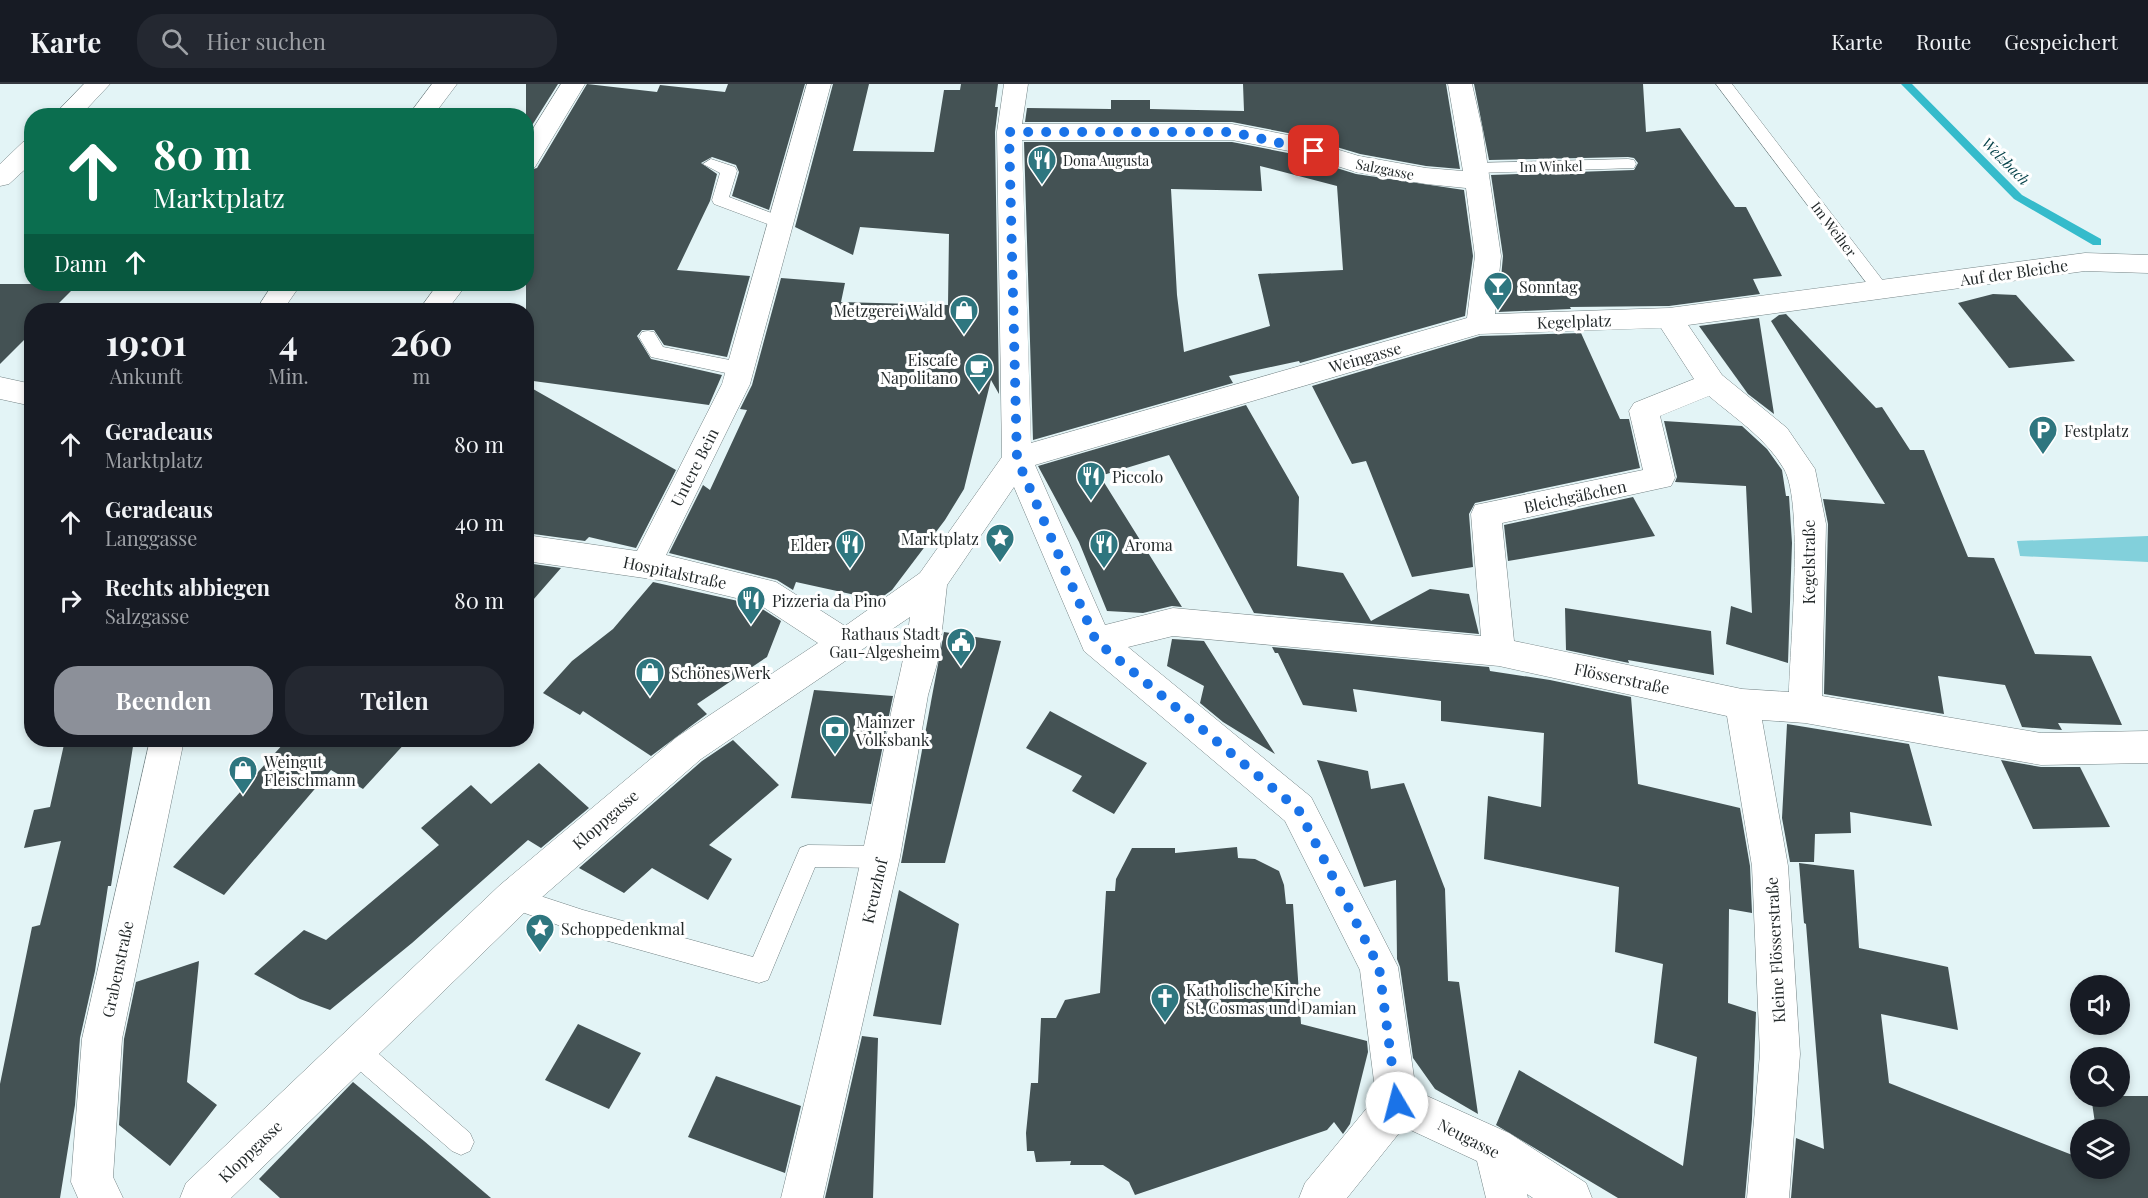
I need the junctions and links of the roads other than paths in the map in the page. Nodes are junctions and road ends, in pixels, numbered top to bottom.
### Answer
1 (98, 84) edge
2 (445, 84) edge
3 (573, 84) edge
4 (819, 84) edge
5 (1016, 84) edge
6 (1460, 84) edge
7 (1724, 84) edge
8 (73, 108) edge
9 (426, 108) edge
10 (1009, 132) junction
11 (534, 148) edge
12 (24, 156) edge
13 (711, 164) dead end
14 (1628, 164) dead end
15 (1475, 174) junction
16 (0, 178) edge
17 (779, 222) junction
18 (2148, 264) edge
19 (1881, 290) junction
20 (447, 291) edge
21 (438, 303) edge
22 (1668, 318) junction
23 (1480, 324) junction
24 (648, 337) dead end
25 (740, 369) junction
26 (1712, 383) junction
27 (0, 388) edge
28 (24, 393) edge
29 (1017, 459) junction
30 (534, 549) edge
31 (646, 564) junction
32 (931, 582) junction
33 (1096, 641) junction
34 (845, 643) junction
35 (1499, 652) junction
36 (1742, 704) junction
37 (1804, 708) junction
38 (165, 747) edge
39 (2148, 747) edge
40 (882, 857) junction
41 (513, 898) junction
42 (355, 1050) junction
43 (1397, 1103) junction
44 (461, 1142) dead end
45 (1494, 1149) junction
46 (102, 1198) edge
47 (201, 1198) edge
48 (802, 1198) edge
49 (1320, 1198) edge
50 (1508, 1198) edge
51 (1571, 1198) edge
52 (1768, 1198) edge

1 - 8 street
2 - 9 street
3 - 11 street
4 - 17 street, Untere Bein
5 - 10 street
6 - 15 street
7 - 19 lane, Im Weiher
10 - 15 street, Salzgasse
10 - 29 street
12 - 16 street
13 - 17 lane
14 - 15 lane, Im Winkel
15 - 23 street
17 - 25 street, Untere Bein
18 - 19 street, Auf der Bleiche
19 - 22 street, Kegelplatz
20 - 21 street
22 - 23 street, Kegelplatz
22 - 26 street
23 - 29 street, Weingasse
24 - 25 lane
25 - 31 street, Untere Bein
26 - 35 street, Bleichgäßchen
26 - 37 street, Kegelstraße
27 - 28 street
29 - 32 street, Kloppgasse
29 - 33 street
30 - 31 street, Hospitalstraße
31 - 34 street, Hospitalstraße
32 - 34 street, Kloppgasse
32 - 40 street, Kreuzhof
33 - 35 street, Flösserstraße
33 - 43 street
34 - 41 street, Kloppgasse
35 - 36 street, Flösserstraße
36 - 37 street, Flösserstraße
36 - 52 street, Kleine Flösserstraße
37 - 39 street, Flösserstraße
38 - 46 street, Grabenstraße
40 - 41 lane
40 - 48 street, Kreuzhof
41 - 42 street, Kloppgasse
42 - 44 lane
42 - 47 street, Kloppgasse
43 - 45 street, Neugasse
43 - 49 street
45 - 50 street
45 - 51 street, Neugasse

